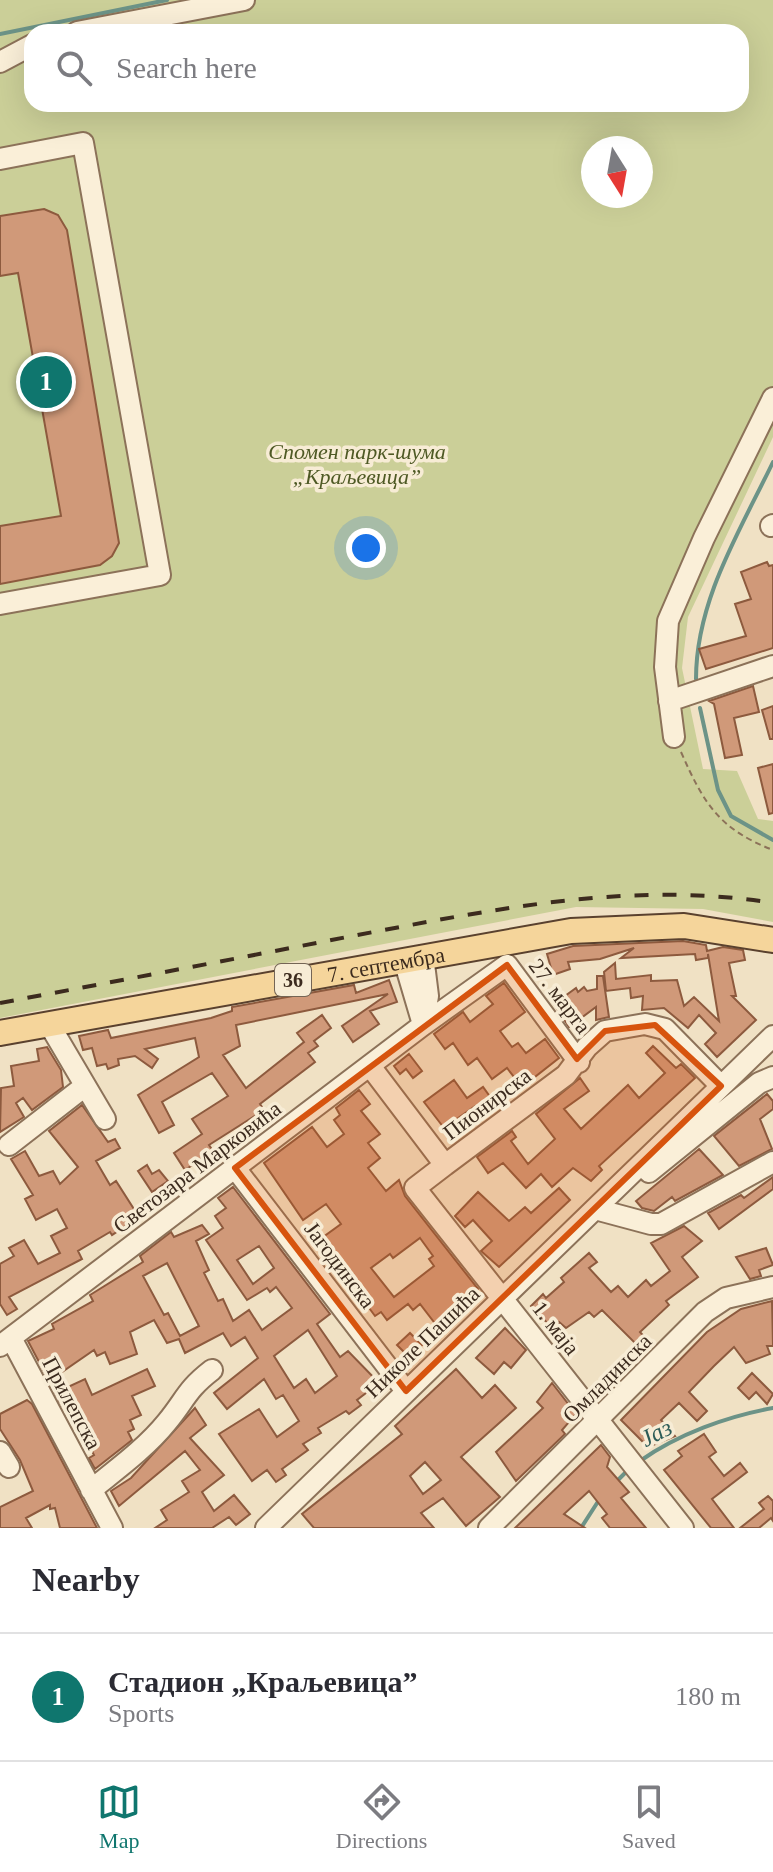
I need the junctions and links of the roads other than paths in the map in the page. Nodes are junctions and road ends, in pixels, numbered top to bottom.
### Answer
1 (244, 0) edge
2 (119, 24) edge
3 (24, 44) edge
4 (0, 48) edge
5 (24, 48) edge
6 (0, 62) edge
7 (0, 159) edge
8 (773, 398) edge
9 (0, 604) edge
10 (773, 666) edge
11 (669, 701) junction
12 (674, 737) road end
13 (773, 940) edge
14 (413, 958) junction
15 (507, 965) joint
16 (49, 1024) junction
17 (423, 1025) junction
18 (0, 1033) edge
19 (773, 1036) edge
20 (579, 1062) junction
21 (370, 1066) junction
22 (773, 1077) edge
23 (85, 1086) junction
24 (721, 1086) junction
25 (105, 1119) dead end
26 (9, 1145) dead end
27 (773, 1162) edge
28 (445, 1165) junction
29 (235, 1168) junction
30 (613, 1191) junction
31 (595, 1209) junction
32 (773, 1287) edge
33 (501, 1298) junction
34 (5, 1342) edge
35 (212, 1370) dead end
36 (406, 1391) junction
37 (599, 1421) junction
38 (91, 1490) junction
39 (112, 1528) edge
40 (266, 1528) edge
41 (489, 1528) edge
42 (683, 1528) edge

1 - 2 street
3 - 4 street
5 - 6 street
7 - 9 street
8 - 11 street
10 - 11 street
11 - 12 street
13 - 14 main road, 7. септембра / 36
14 - 16 main road, 7. септембра / 36
14 - 17 street
15 - 17 street, Светозара Марковића
15 - 20 street, 27. марта
16 - 18 main road, 7. септембра / 36
16 - 23 street
17 - 21 street, Светозара Марковића
19 - 24 street, Николе Пашића
20 - 24 street, 27. марта
20 - 28 street, Пионирска
21 - 28 street, Пионирска
21 - 29 street, Светозара Марковића
22 - 30 street, Николе Пашића
23 - 25 street
23 - 26 street
24 - 30 street, Николе Пашића
27 - 31 street
28 - 33 street, 1. маја
29 - 34 street, Светозара Марковића
29 - 36 street, Јагодинска
30 - 31 street, Николе Пашића
31 - 33 street, Николе Пашића
32 - 37 street, Омладинска
33 - 36 street, Николе Пашића
33 - 37 street, 1. маја
34 - 38 street, Прилепска
35 - 38 street, Прилепска
36 - 40 street, Николе Пашића
37 - 41 street, Омладинска
37 - 42 street, 1. маја
38 - 39 street, Прилепска

